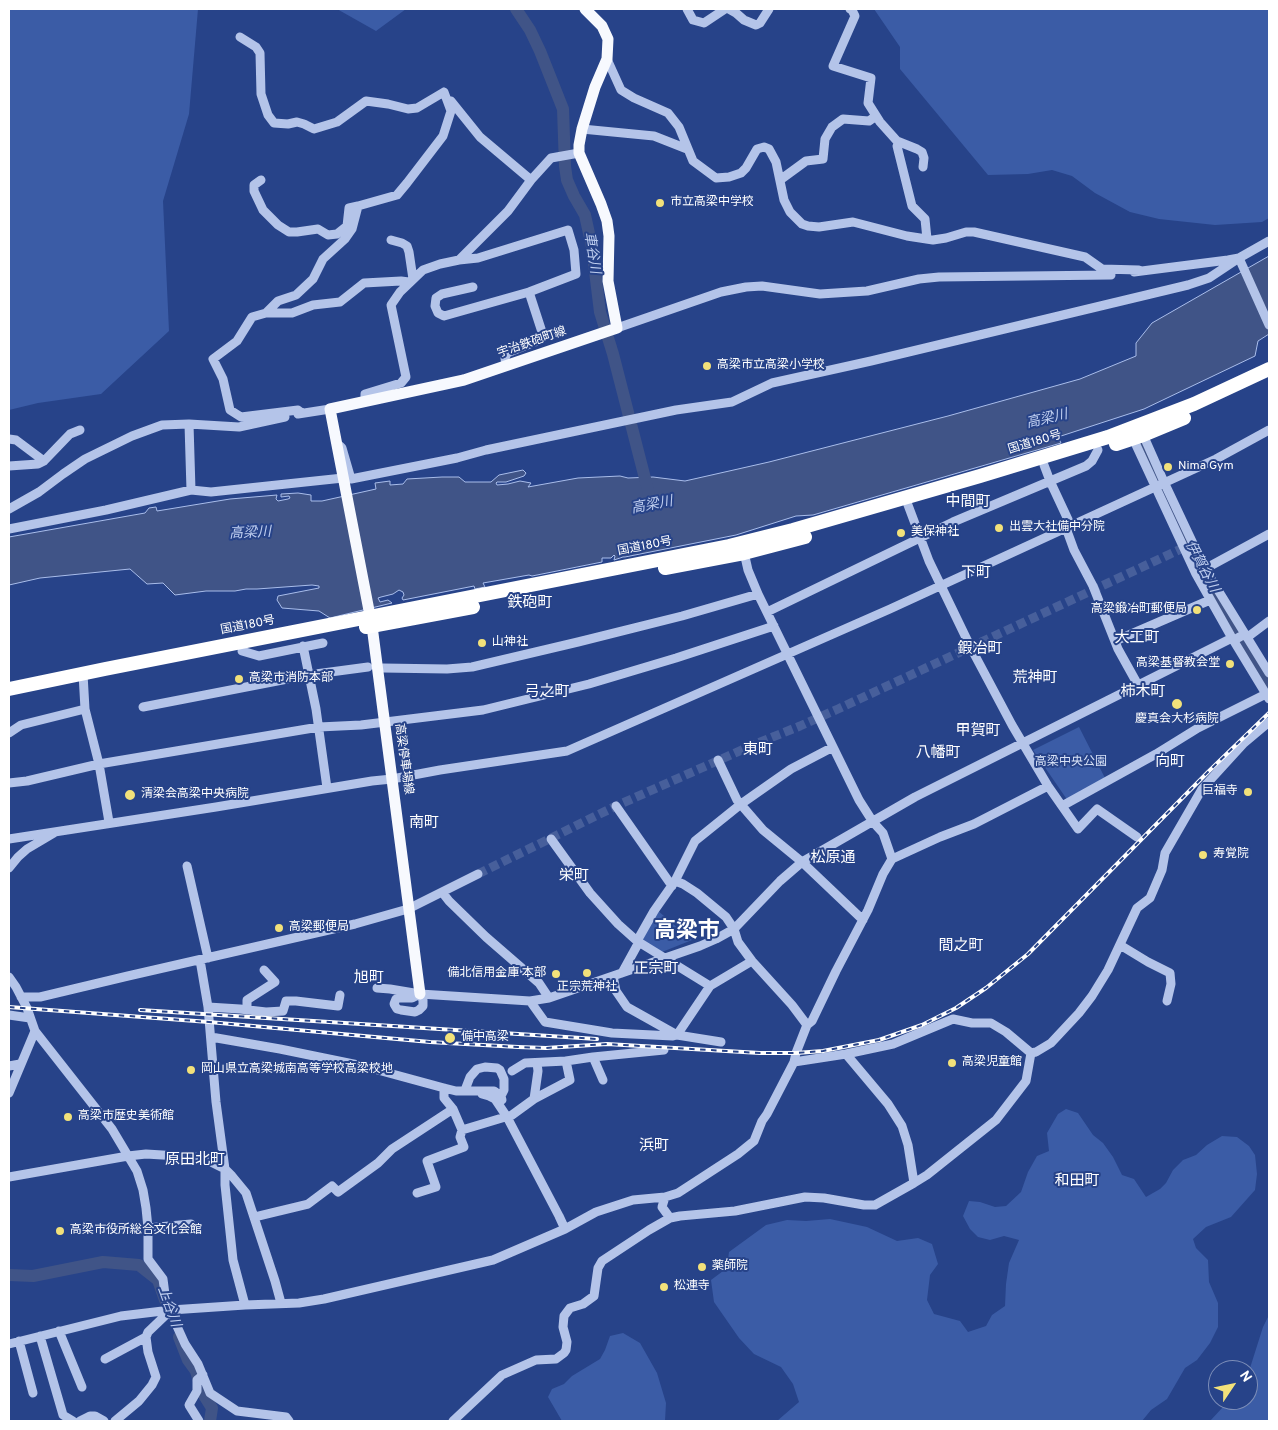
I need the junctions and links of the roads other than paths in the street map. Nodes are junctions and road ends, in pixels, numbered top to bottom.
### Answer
1 (585, 9) edge
2 (687, 9) edge
3 (727, 9) edge
4 (769, 9) edge
5 (850, 9) edge
6 (240, 37) dead end
7 (607, 59) junction
8 (444, 92) junction
9 (876, 116) junction
10 (582, 129) junction
11 (897, 146) dead end
12 (687, 149) junction
13 (576, 154) junction
14 (923, 167) dead end
15 (261, 180) dead end
16 (530, 180) junction
17 (780, 180) junction
18 (358, 206) junction
19 (927, 239) junction
20 (391, 240) dead end
21 (1269, 241) edge
22 (459, 260) junction
23 (1241, 261) junction
24 (1139, 270) junction
25 (411, 280) junction
26 (473, 288) dead end
27 (529, 292) junction
28 (266, 313) junction
29 (1269, 325) edge
30 (610, 330) junction
31 (506, 366) junction
32 (1269, 369) edge
33 (1269, 379) edge
34 (365, 401) junction
35 (330, 409) junction
36 (302, 413) junction
37 (189, 424) junction
38 (80, 430) dead end
39 (1269, 430) edge
40 (1136, 432) junction
41 (9, 439) edge
42 (337, 443) junction
43 (1098, 450) junction
44 (44, 461) junction
45 (1044, 465) junction
46 (9, 466) edge
47 (1050, 481) junction
48 (344, 482) junction
49 (1159, 484) junction
50 (191, 490) junction
51 (907, 502) junction
52 (9, 509) edge
53 (1068, 527) junction
54 (9, 528) edge
55 (1269, 534) edge
56 (920, 538) junction
57 (743, 548) junction
58 (1201, 571) junction
59 (941, 586) junction
60 (758, 594) junction
61 (1210, 600) junction
62 (767, 612) junction
63 (370, 617) junction
64 (1269, 622) edge
65 (774, 626) junction
66 (1239, 637) junction
67 (1115, 641) junction
68 (323, 643) dead end
69 (303, 646) junction
70 (242, 651) junction
71 (788, 654) junction
72 (368, 667) dead end
73 (383, 668) dead end
74 (1269, 673) edge
75 (308, 675) junction
76 (83, 678) junction
77 (1138, 685) junction
78 (9, 690) edge
79 (1268, 697) edge
80 (9, 698) edge
81 (143, 707) dead end
82 (85, 709) junction
83 (384, 722) junction
84 (1269, 722) edge
85 (318, 727) junction
86 (9, 733) edge
87 (1023, 742) junction
88 (833, 748) junction
89 (718, 760) dead end
90 (99, 764) junction
91 (392, 779) junction
92 (9, 783) edge
93 (1048, 786) junction
94 (327, 788) junction
95 (741, 804) junction
96 (616, 806) dead end
97 (1062, 806) junction
98 (109, 822) junction
99 (873, 822) junction
100 (59, 830) junction
101 (1137, 837) dead end
102 (9, 839) edge
103 (551, 839) dead end
104 (892, 859) junction
105 (802, 862) junction
106 (187, 866) dead end
107 (9, 868) edge
108 (478, 874) tunnel mouth
109 (674, 883) junction
110 (442, 892) junction
111 (408, 909) junction
112 (863, 920) junction
113 (734, 929) junction
114 (638, 941) junction
115 (1120, 945) junction
116 (666, 958) junction
117 (204, 959) junction
118 (752, 961) junction
119 (264, 970) dead end
120 (617, 975) junction
121 (9, 977) edge
122 (710, 986) junction
123 (377, 988) dead end
124 (420, 994) junction
125 (340, 995) dead end
126 (21, 997) junction
127 (549, 998) junction
128 (530, 1001) junction
129 (1167, 1001) dead end
130 (208, 1007) junction
131 (247, 1010) junction
132 (9, 1015) edge
133 (30, 1018) junction
134 (807, 1025) junction
135 (35, 1031) junction
136 (677, 1035) junction
137 (211, 1037) junction
138 (721, 1042) dead end
139 (664, 1050) dead end
140 (1030, 1053) junction
141 (846, 1054) junction
142 (593, 1057) junction
143 (566, 1061) junction
144 (794, 1062) junction
145 (537, 1063) junction
146 (20, 1064) junction
147 (9, 1066) edge
148 (512, 1071) dead end
149 (602, 1080) dead end
150 (444, 1088) junction
151 (465, 1090) junction
152 (9, 1093) edge
153 (501, 1096) junction
154 (534, 1099) junction
155 (453, 1110) junction
156 (507, 1117) junction
157 (462, 1130) junction
158 (128, 1156) junction
159 (224, 1169) junction
160 (9, 1177) edge
161 (914, 1183) junction
162 (417, 1192) dead end
163 (665, 1197) junction
164 (254, 1218) junction
165 (670, 1218) junction
166 (191, 1224) dead end
167 (148, 1228) junction
168 (565, 1229) junction
169 (281, 1303) junction
170 (245, 1305) junction
171 (171, 1310) junction
172 (59, 1331) junction
173 (40, 1336) junction
174 (146, 1337) junction
175 (19, 1341) junction
176 (9, 1344) edge
177 (105, 1359) dead end
178 (203, 1375) junction
179 (82, 1387) dead end
180 (33, 1393) dead end
181 (73, 1421) edge
182 (80, 1421) edge
183 (104, 1421) edge
184 (115, 1421) edge
185 (199, 1421) edge
186 (289, 1421) edge
187 (453, 1421) edge

1 - 7 main road
2 - 3 street
3 - 4 street
5 - 9 street
6 - 8 street
7 - 10 main road
7 - 12 street
8 - 16 street
8 - 18 street
9 - 14 street
9 - 17 street
10 - 12 street
10 - 13 main road
11 - 19 street
12 - 17 street
13 - 16 street
13 - 30 main road
15 - 18 street
16 - 22 street
17 - 19 street
18 - 28 street
19 - 24 street
20 - 25 street
21 - 23 street
22 - 25 street
22 - 27 street
23 - 24 street
23 - 29 street
23 - 42 street
24 - 30 street
25 - 28 street
25 - 34 street
26 - 27 street
27 - 31 street
28 - 36 street
30 - 31 main road, 宇治鉄砲町線
31 - 34 main road, 宇治鉄砲町線
32 - 40 highway, 国道180号
33 - 40 highway, 国道180号
34 - 35 main road, 宇治鉄砲町線
35 - 36 street
35 - 42 main road
36 - 37 street
37 - 50 street
37 - 52 street
38 - 44 street
39 - 49 street
40 - 43 highway, 国道180号
40 - 49 street
40 - 51 highway, 国道180号
41 - 44 street
42 - 48 main road
43 - 45 highway, 国道180号
43 - 47 street
44 - 46 street
45 - 47 street
45 - 51 highway, 国道180号
47 - 53 street
47 - 56 street
48 - 50 street
48 - 63 main road
49 - 53 street
49 - 58 street
50 - 54 street
51 - 56 street
51 - 57 highway, 国道180号
53 - 59 street
53 - 67 street
55 - 58 street
56 - 59 street
56 - 62 street
57 - 60 street
57 - 63 highway, 国道180号
58 - 61 street
58 - 66 street
59 - 71 street
59 - 87 street
60 - 62 street
60 - 73 street
61 - 66 street
61 - 67 street
62 - 65 street
63 - 70 highway, 国道180号
63 - 76 highway, 国道180号
63 - 83 main road, 高梁停車場線
64 - 66 street
65 - 71 street
65 - 83 street
66 - 74 street
66 - 77 street
66 - 79 street
67 - 77 street
68 - 69 street
69 - 70 street
69 - 75 street
70 - 76 highway, 国道180号
71 - 88 street
71 - 91 street
72 - 75 street
75 - 81 street
75 - 85 street
76 - 78 highway, 国道180号
76 - 80 highway, 国道180号
76 - 82 street
77 - 87 street
79 - 97 street
82 - 86 street
82 - 90 street
83 - 85 street
83 - 91 main road, 高梁停車場線
84 - 115 street
85 - 90 street
85 - 94 street
87 - 93 street
87 - 99 street
88 - 95 street
88 - 99 street
89 - 95 street
90 - 92 street
90 - 98 street
91 - 94 street
91 - 111 main road, 高梁停車場線
93 - 97 street
93 - 104 street
94 - 98 street
95 - 105 street
95 - 109 street
96 - 109 street
97 - 101 street
98 - 100 street
99 - 104 street
99 - 105 street
100 - 102 street
100 - 107 street
103 - 114 street
104 - 112 street
105 - 112 street
105 - 113 street
106 - 117 street
108 - 110 street
109 - 113 street
109 - 114 street
110 - 111 street
110 - 127 street
111 - 117 street
111 - 124 main road, 高梁停車場線
112 - 134 street
113 - 116 street
113 - 118 street
114 - 116 street
114 - 120 street
115 - 129 street
115 - 140 street
116 - 120 street
116 - 122 street
117 - 126 street
117 - 130 street
118 - 122 street
118 - 134 street
119 - 131 street
120 - 127 street
120 - 136 street
121 - 126 street
122 - 136 street
123 - 124 street
124 - 128 street
125 - 131 street
126 - 133 street
127 - 128 street
128 - 136 street
130 - 131 street
130 - 137 street
132 - 133 street
133 - 135 street
134 - 144 street
135 - 146 street
135 - 158 street
136 - 138 street
137 - 150 street
137 - 159 street
139 - 142 street
140 - 141 street
140 - 161 street
141 - 144 street
141 - 161 street
142 - 143 street
142 - 149 street
143 - 145 street
143 - 154 street
144 - 163 street
145 - 148 street
145 - 154 street
146 - 147 street
146 - 152 street
150 - 151 street
150 - 155 street
151 - 153 street
151 - 153 street
151 - 156 street
153 - 156 street
154 - 156 street
155 - 157 street
155 - 164 street
156 - 157 street
156 - 168 street
157 - 162 street
158 - 159 street
158 - 160 street
158 - 167 street
159 - 164 street
159 - 170 street
161 - 165 street
163 - 165 street
163 - 168 street
164 - 169 street
165 - 187 street
166 - 167 street
167 - 171 street
168 - 169 street
169 - 170 street
170 - 171 street
171 - 172 street
171 - 174 street
171 - 178 street
172 - 173 street
172 - 179 street
173 - 175 street
173 - 181 street
174 - 177 street
174 - 184 street
175 - 176 street
175 - 180 street
178 - 185 street
178 - 186 street
182 - 183 street

